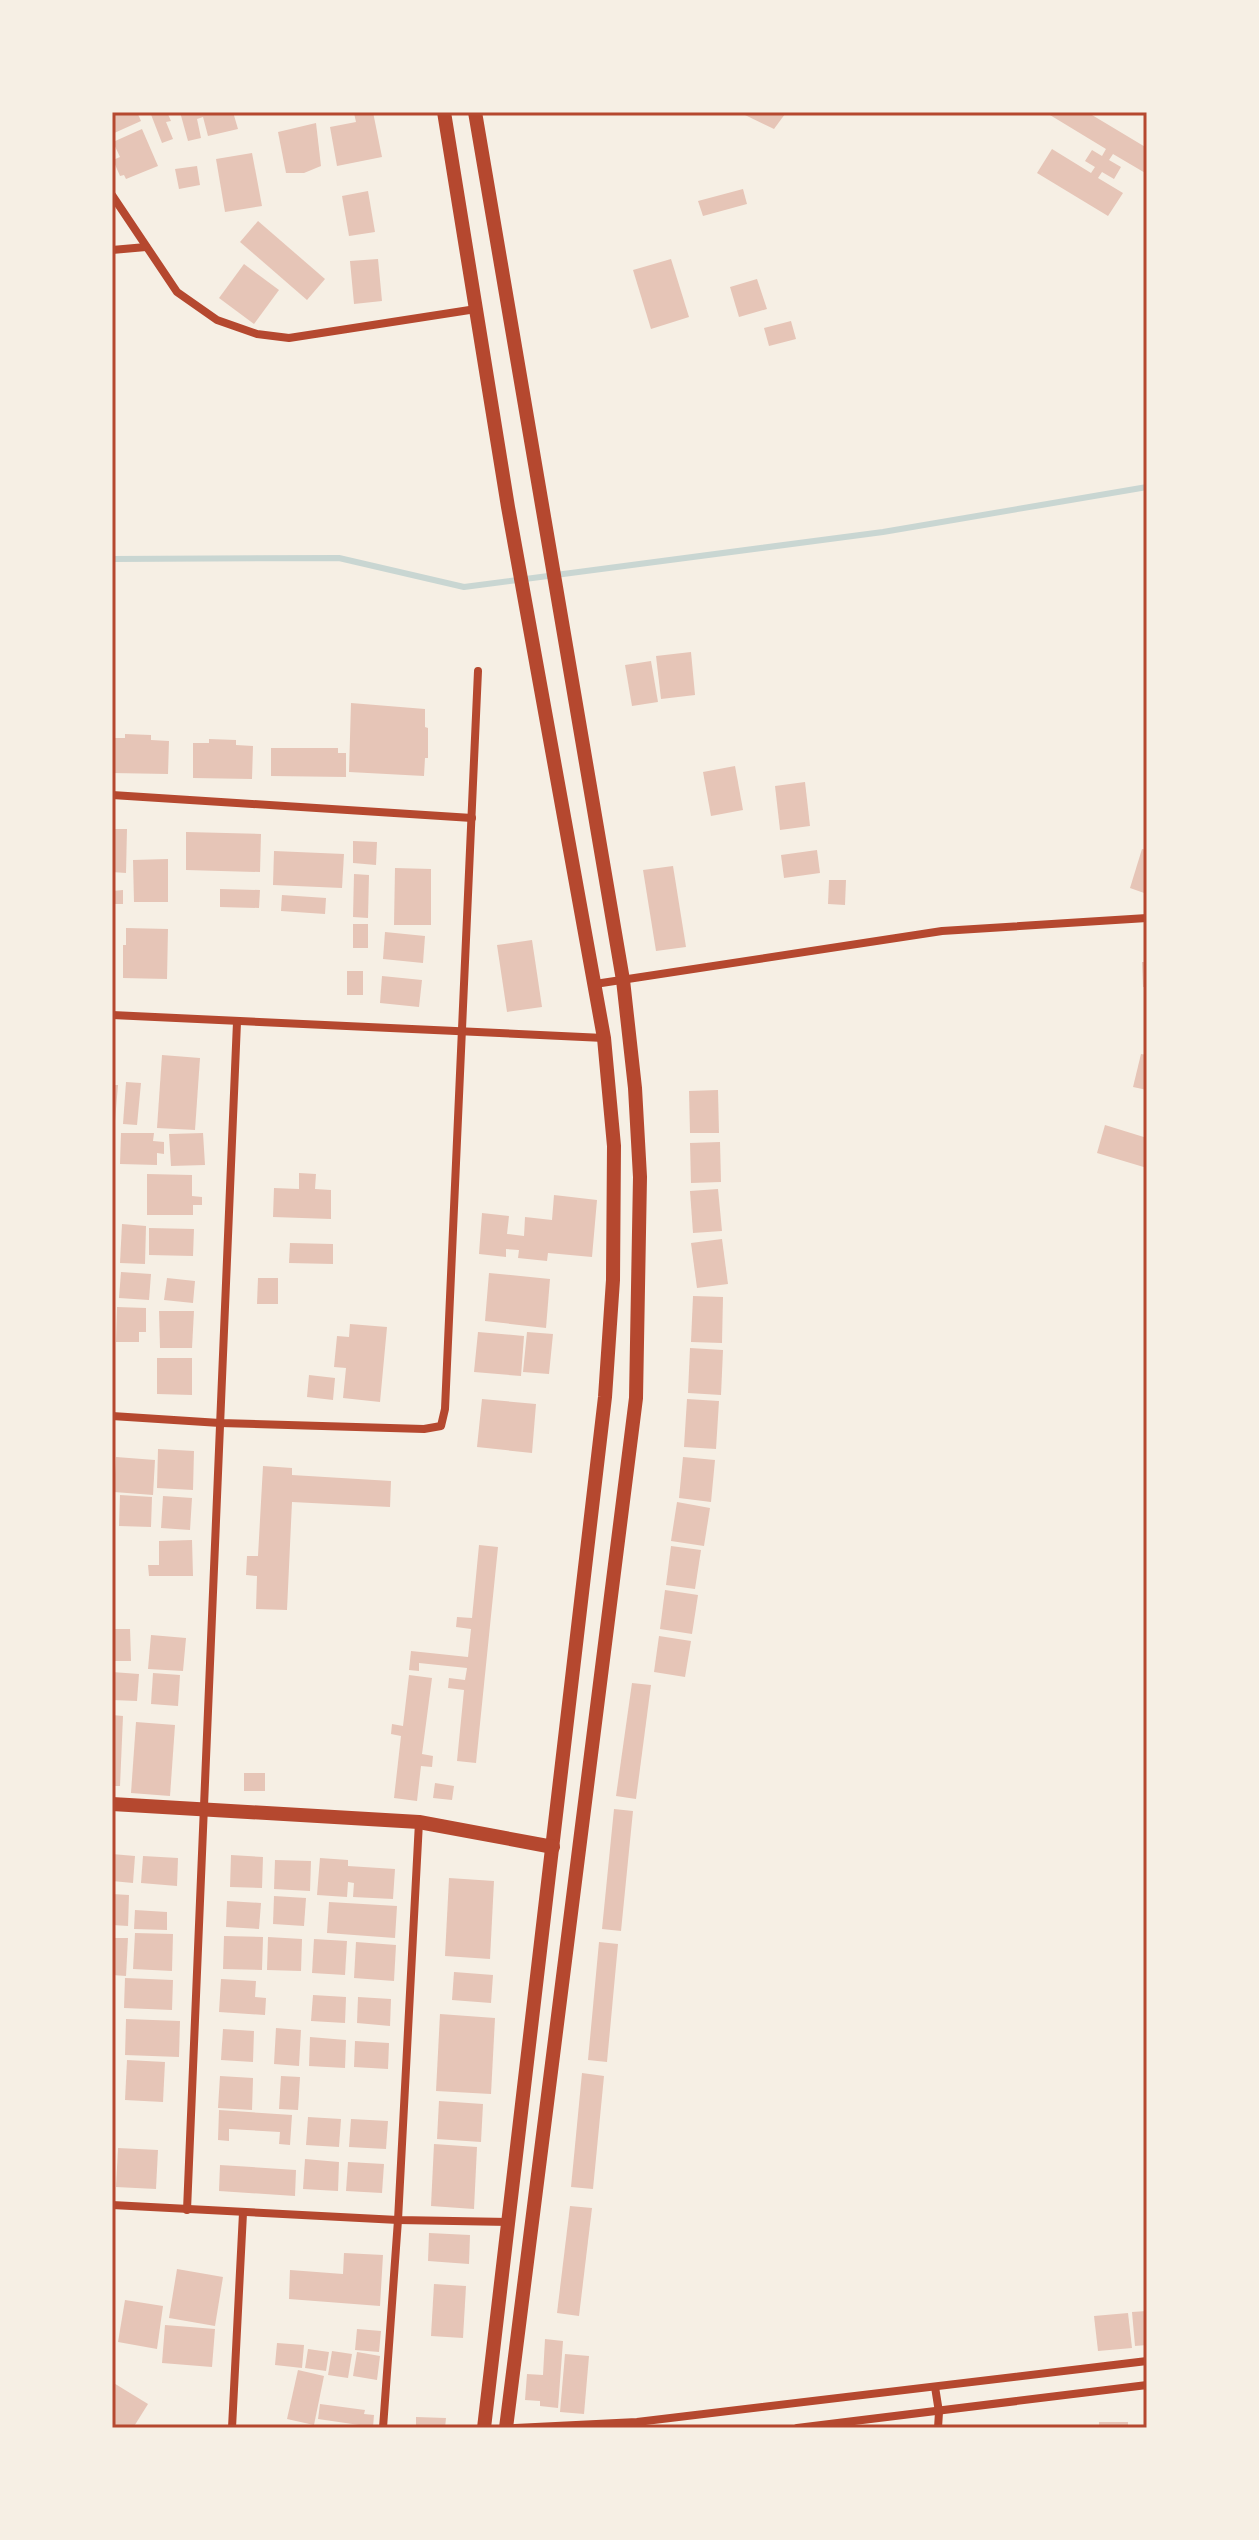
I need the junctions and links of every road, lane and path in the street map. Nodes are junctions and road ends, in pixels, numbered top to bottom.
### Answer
1 (444, 112) edge
2 (475, 112) edge
3 (112, 195) edge
4 (146, 247) junction
5 (112, 250) edge
6 (476, 309) junction
7 (478, 671) dead end
8 (112, 795) edge
9 (472, 818) junction
10 (1147, 918) edge
11 (623, 980) junction
12 (595, 984) junction
13 (112, 1015) edge
14 (237, 1022) junction
15 (463, 1031) junction
16 (604, 1038) junction
17 (112, 1416) edge
18 (220, 1423) junction
19 (112, 1804) edge
20 (204, 1808) junction
21 (419, 1822) junction
22 (553, 1847) junction
23 (112, 2205) edge
24 (187, 2210) junction
25 (243, 2213) junction
26 (398, 2220) junction
27 (509, 2222) junction
28 (1147, 2361) edge
29 (1147, 2385) edge
30 (935, 2387) junction
31 (939, 2412) junction
32 (833, 2426) edge
33 (484, 2427) edge
34 (232, 2428) edge
35 (383, 2428) edge
36 (504, 2428) edge
37 (515, 2428) edge
38 (797, 2428) edge
39 (938, 2428) edge

1 - 6 main road
2 - 11 main road
3 - 4 street
4 - 5 street
4 - 6 street
6 - 12 main road
7 - 9 street
8 - 9 street
9 - 15 street
10 - 11 street
11 - 12 street
11 - 36 main road
12 - 16 main road
13 - 14 street
14 - 15 street
14 - 18 street
15 - 16 street
15 - 18 street
16 - 22 main road
17 - 18 street
18 - 20 street
19 - 20 main road
20 - 21 main road
20 - 24 street
21 - 22 main road
21 - 26 street
22 - 27 main road
23 - 24 street
24 - 25 street
25 - 26 street
25 - 34 street
26 - 27 street
26 - 35 street
27 - 33 main road
28 - 30 street
29 - 31 street
30 - 31 street
30 - 37 street
31 - 32 street
31 - 39 street
32 - 38 street
33 - 36 street

